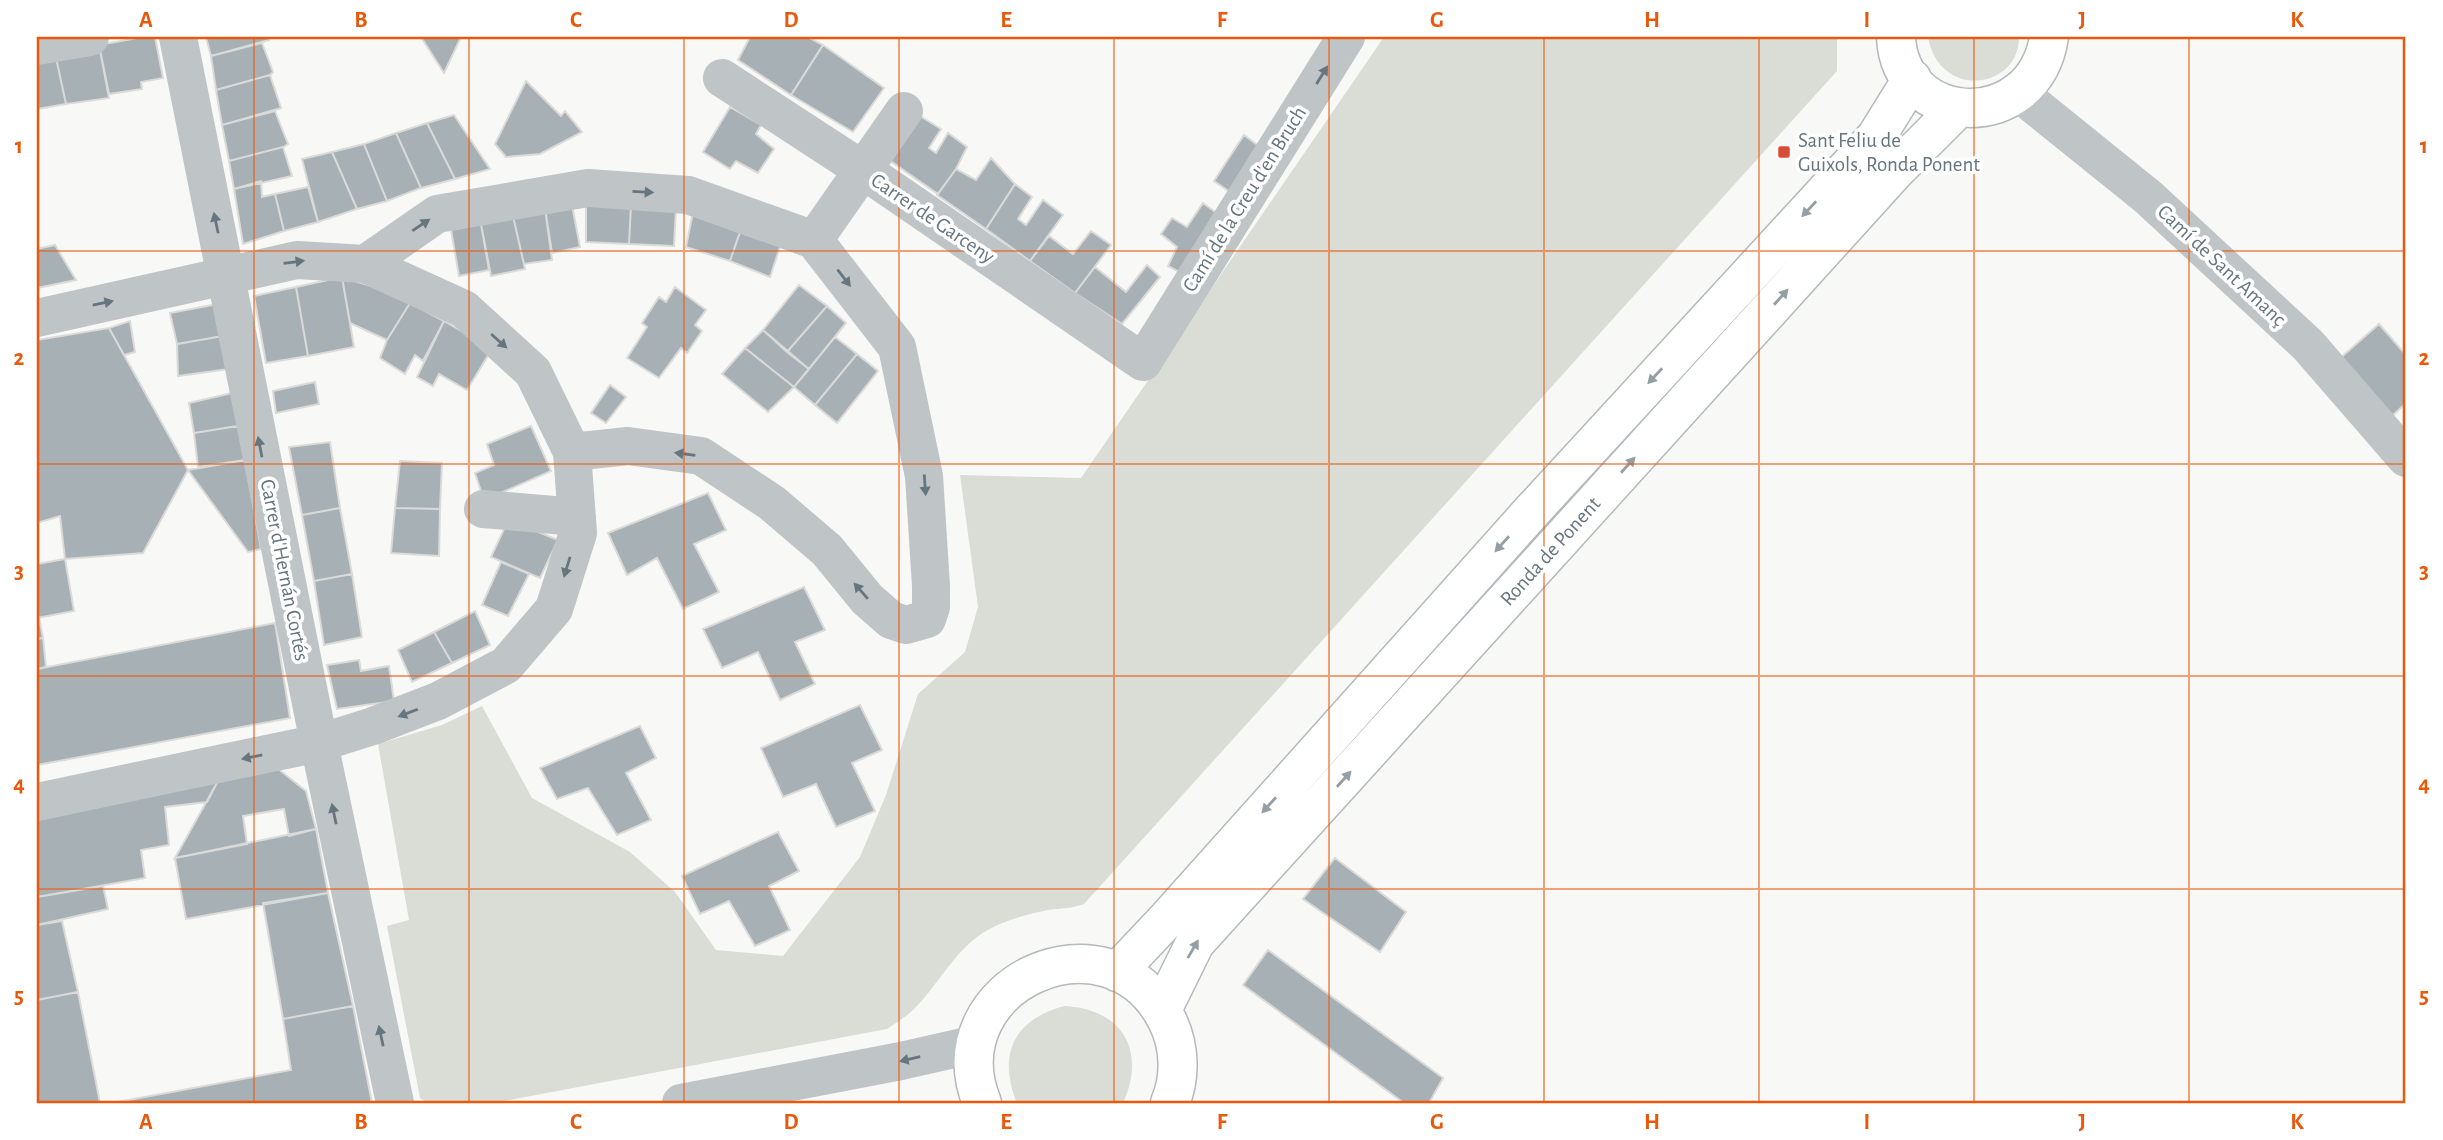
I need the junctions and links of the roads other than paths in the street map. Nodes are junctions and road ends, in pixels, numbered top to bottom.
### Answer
1 (90, 37) edge
2 (178, 37) edge
3 (1346, 37) edge
4 (1896, 37) edge
5 (2049, 37) edge
6 (37, 46) edge
7 (722, 78) dead end
8 (1912, 79) junction
9 (2019, 93) junction
10 (1959, 107) junction
11 (904, 111) dead end
12 (863, 170) junction
13 (814, 240) junction
14 (365, 264) junction
15 (227, 276) junction
16 (37, 317) edge
17 (1143, 362) joint
18 (572, 452) junction
19 (2406, 458) edge
20 (483, 509) dead end
21 (577, 517) junction
22 (319, 743) junction
23 (37, 802) edge
24 (1117, 972) junction
25 (1161, 1010) junction
26 (976, 1044) junction
27 (974, 1101) edge
28 (395, 1103) edge
29 (681, 1103) edge
30 (1170, 1103) edge

1 - 6 street
15 -> 2 street, Carrer d'Hernán Cortés
17 -> 3 street, Camí de la Creu d'en Bruch
4 - 8 main road
5 - 9 main road
7 - 12 street, Carrer de Garceny
8 - 10 main road
8 -> 24 main road
9 - 10 main road
9 - 19 street, Camí de Sant Amanç
25 -> 10 main road, Ronda de Ponent
11 - 12 street
12 - 13 street
12 - 17 street, Carrer de Garceny
14 -> 13 street
13 -> 18 street
15 -> 14 street
14 -> 18 street
16 -> 15 street
22 -> 15 street, Carrer d'Hernán Cortés
18 - 21 street
20 - 21 street
21 -> 22 street
22 -> 23 street
28 -> 22 street, Carrer d'Hernán Cortés
24 - 25 main road
24 - 26 main road
25 - 30 main road
26 - 27 main road
26 -> 29 street

